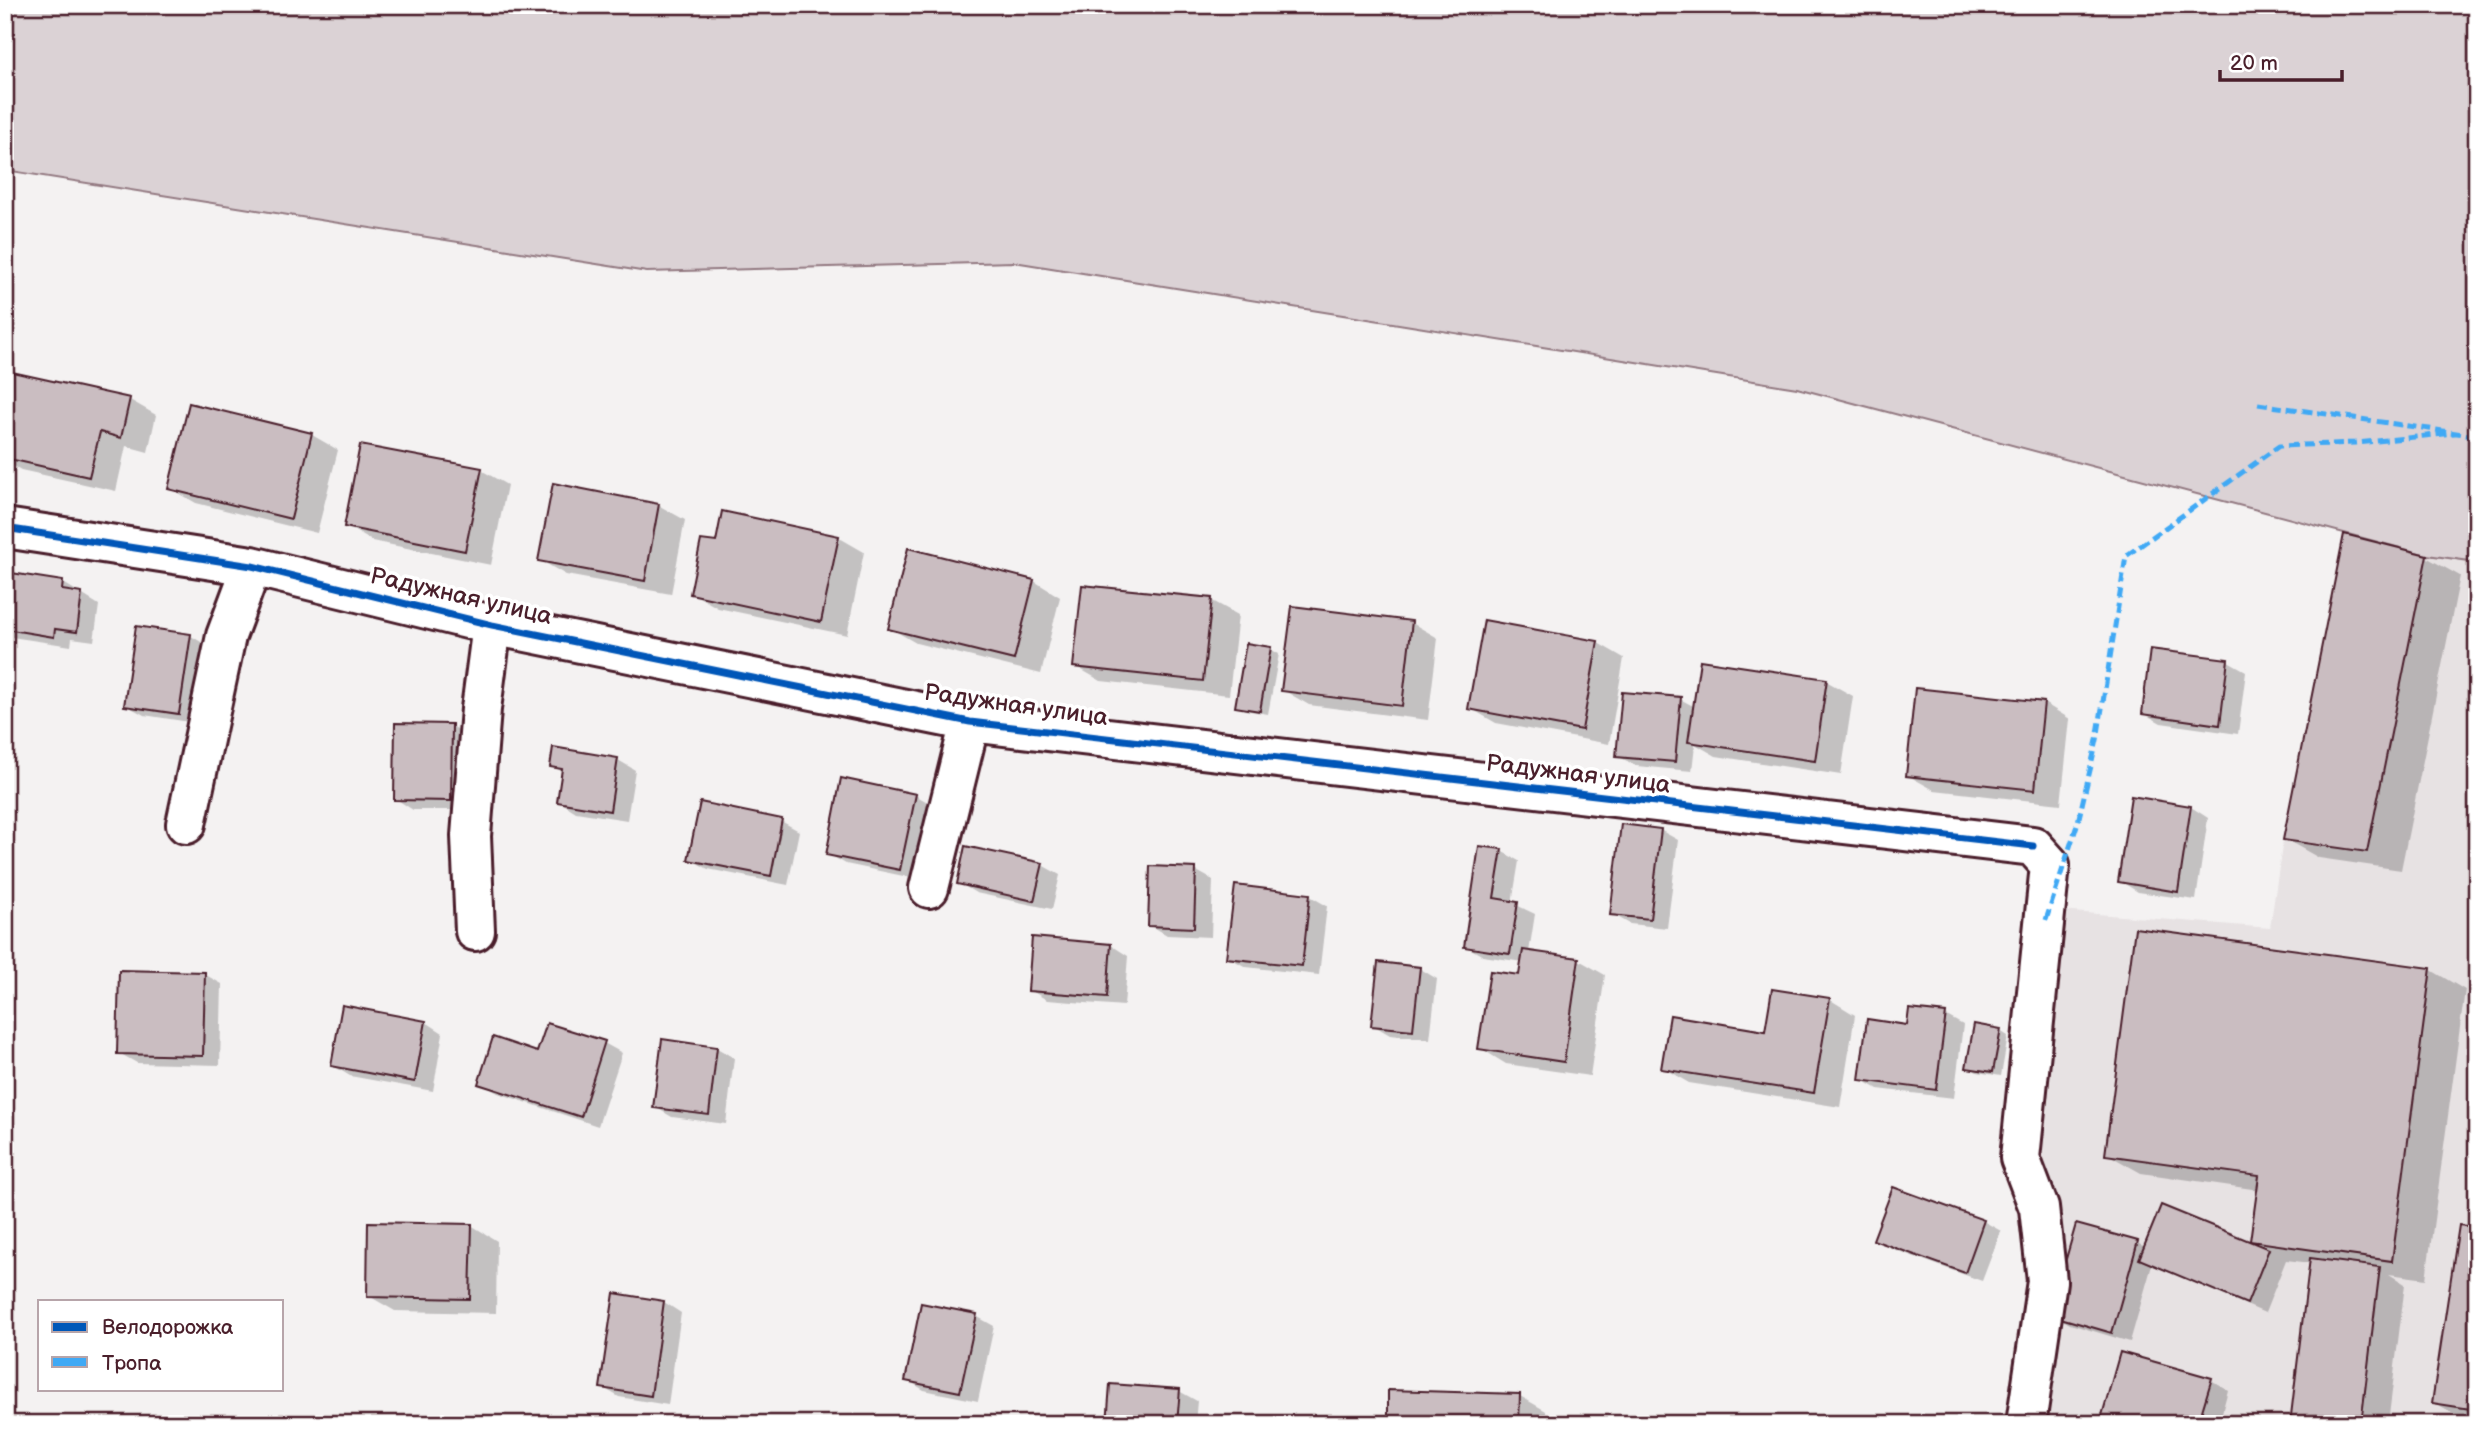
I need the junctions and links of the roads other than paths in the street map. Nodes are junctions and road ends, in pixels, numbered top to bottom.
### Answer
1 (5, 528) edge
2 (251, 566) junction
3 (492, 625) junction
4 (970, 722) junction
5 (186, 824) dead end
6 (929, 888) dead end
7 (475, 931) dead end
8 (2026, 1424) edge

1 - 2 street, Радужная улица
2 - 3 street, Радужная улица
2 - 5 street
3 - 4 street, Радужная улица
3 - 7 street
4 - 6 street
4 - 8 street, Радужная улица

